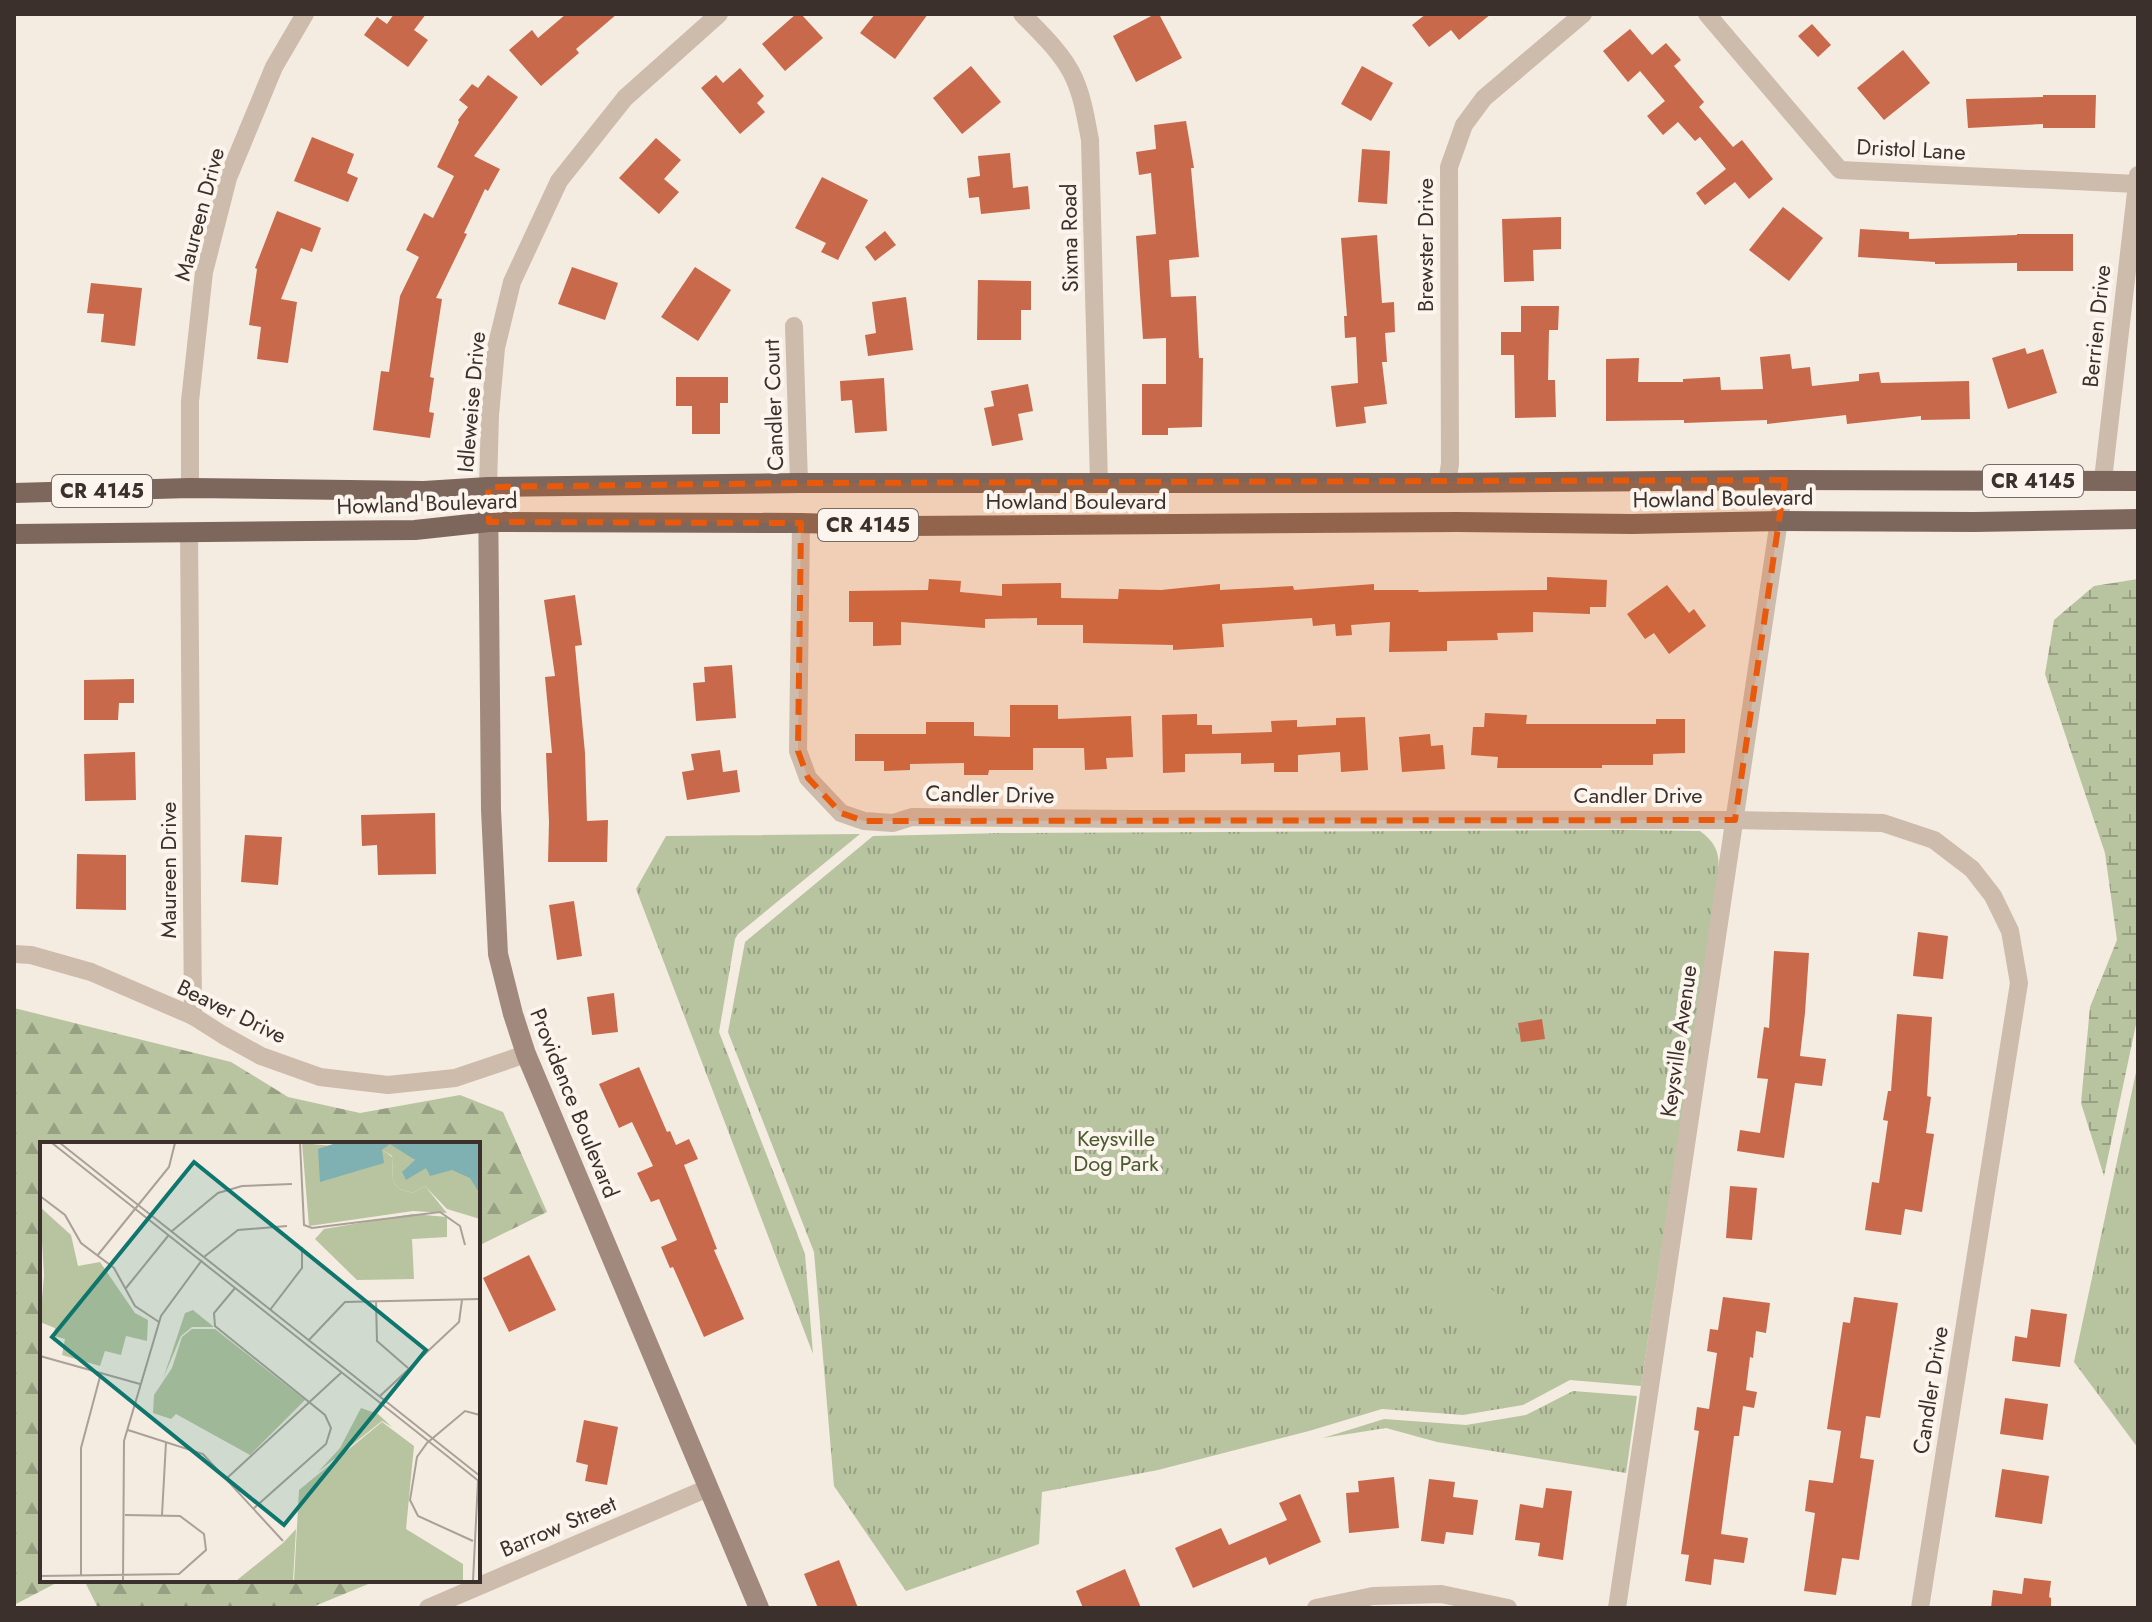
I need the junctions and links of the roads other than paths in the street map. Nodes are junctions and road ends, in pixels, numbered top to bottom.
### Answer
1 (305, 14) edge
2 (719, 14) edge
3 (1022, 14) edge
4 (1583, 14) edge
5 (1707, 14) edge
6 (2137, 179) edge
7 (794, 326) dead end
8 (1785, 480) junction
9 (2138, 481) edge
10 (2105, 482) junction
11 (799, 483) junction
12 (1099, 483) junction
13 (1447, 483) junction
14 (488, 487) junction
15 (190, 488) junction
16 (14, 493) edge
17 (2138, 519) edge
18 (1780, 521) junction
19 (489, 522) junction
20 (801, 523) junction
21 (189, 532) junction
22 (14, 534) edge
23 (1735, 820) junction
24 (14, 954) edge
25 (193, 1016) junction
26 (526, 1054) junction
27 (708, 1488) junction
28 (433, 1607) edge
29 (759, 1608) edge
30 (1316, 1608) edge
31 (1508, 1608) edge
32 (1617, 1608) edge
33 (1920, 1608) edge

1 - 15 street, Maureen Drive
2 - 14 street, Idleweise Drive
3 - 12 street, Sixma Road
4 - 13 street, Brewster Drive
5 - 6 street, Dristol Lane
6 - 10 street, Berrien Drive
7 - 11 street, Candler Court
8 - 10 main road, Howland Boulevard / CR 4145
8 - 13 main road, Howland Boulevard / CR 4145
8 - 18 street, Keysville Avenue
9 - 10 main road, Howland Boulevard / CR 4145
11 - 12 main road, Howland Boulevard / CR 4145
11 - 14 main road, Howland Boulevard / CR 4145
12 - 13 main road, Howland Boulevard / CR 4145
14 - 15 main road, Howland Boulevard / CR 4145
14 - 19 main road, Providence Boulevard
15 - 16 main road, Howland Boulevard / CR 4145
17 - 18 main road, Howland Boulevard / CR 4145
18 - 20 main road, Howland Boulevard / CR 4145
18 - 23 street, Keysville Avenue
19 - 20 main road, Howland Boulevard / CR 4145
19 - 21 main road, Howland Boulevard / CR 4145
19 - 26 main road, Providence Boulevard
20 - 23 street, Candler Drive
21 - 22 main road, Howland Boulevard / CR 4145
21 - 25 street, Maureen Drive
23 - 32 street, Keysville Avenue
23 - 33 street, Candler Drive
24 - 25 street, Beaver Drive
25 - 26 street, Beaver Drive
26 - 27 main road, Providence Boulevard
27 - 28 street, Barrow Street
27 - 29 main road, Providence Boulevard
30 - 31 street

